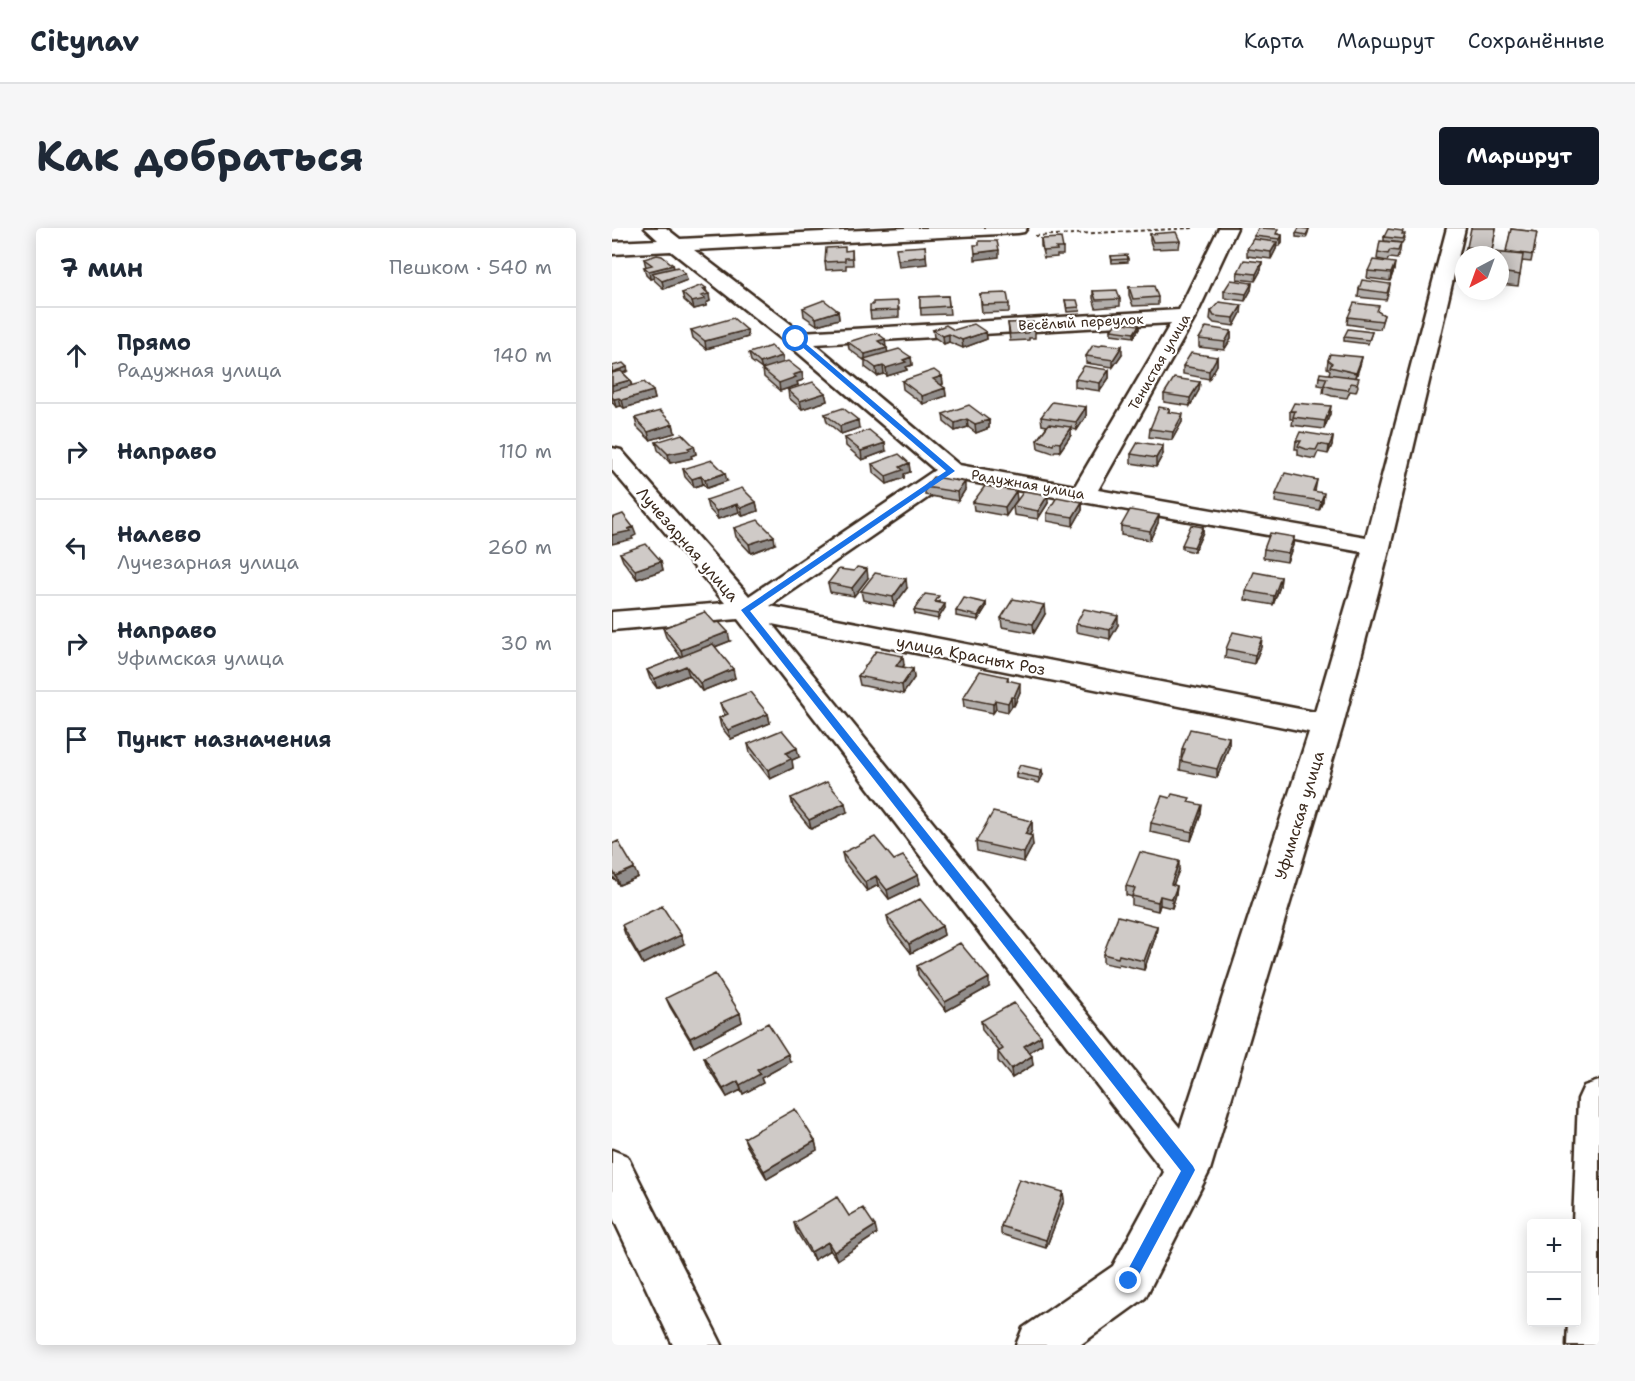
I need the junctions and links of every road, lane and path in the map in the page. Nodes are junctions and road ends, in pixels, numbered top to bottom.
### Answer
1 (654, 228) edge
2 (1018, 228) edge
3 (1228, 228) edge
4 (1456, 228) edge
5 (674, 245) junction
6 (612, 248) edge
7 (1186, 316) junction
8 (796, 339) junction
9 (612, 455) edge
10 (951, 471) junction
11 (1083, 493) junction
12 (1377, 547) junction
13 (746, 610) junction
14 (612, 621) edge
15 (1327, 724) junction
16 (1599, 1100) edge
17 (612, 1170) edge
18 (1188, 1170) junction
19 (698, 1345) edge
20 (1040, 1345) edge
21 (1591, 1345) edge

1 - 5 street, Радужная улица
2 - 5 street
3 - 7 street, Тенистая улица
4 - 12 street, Уфимская улица
5 - 6 street
5 - 8 street, Радужная улица
7 - 8 street, Весёлый переулок
7 - 11 street, Тенистая улица
8 - 10 street, Радужная улица
9 - 13 street, Лучезарная улица
10 - 11 street, Радужная улица
10 - 13 street
11 - 12 street, Радужная улица
12 - 15 street, Уфимская улица
13 - 14 street, улица Красных Роз
13 - 15 street, улица Красных Роз
13 - 18 street, Лучезарная улица
15 - 18 street, Уфимская улица
16 - 21 street
17 - 19 street
18 - 20 street, Уфимская улица

